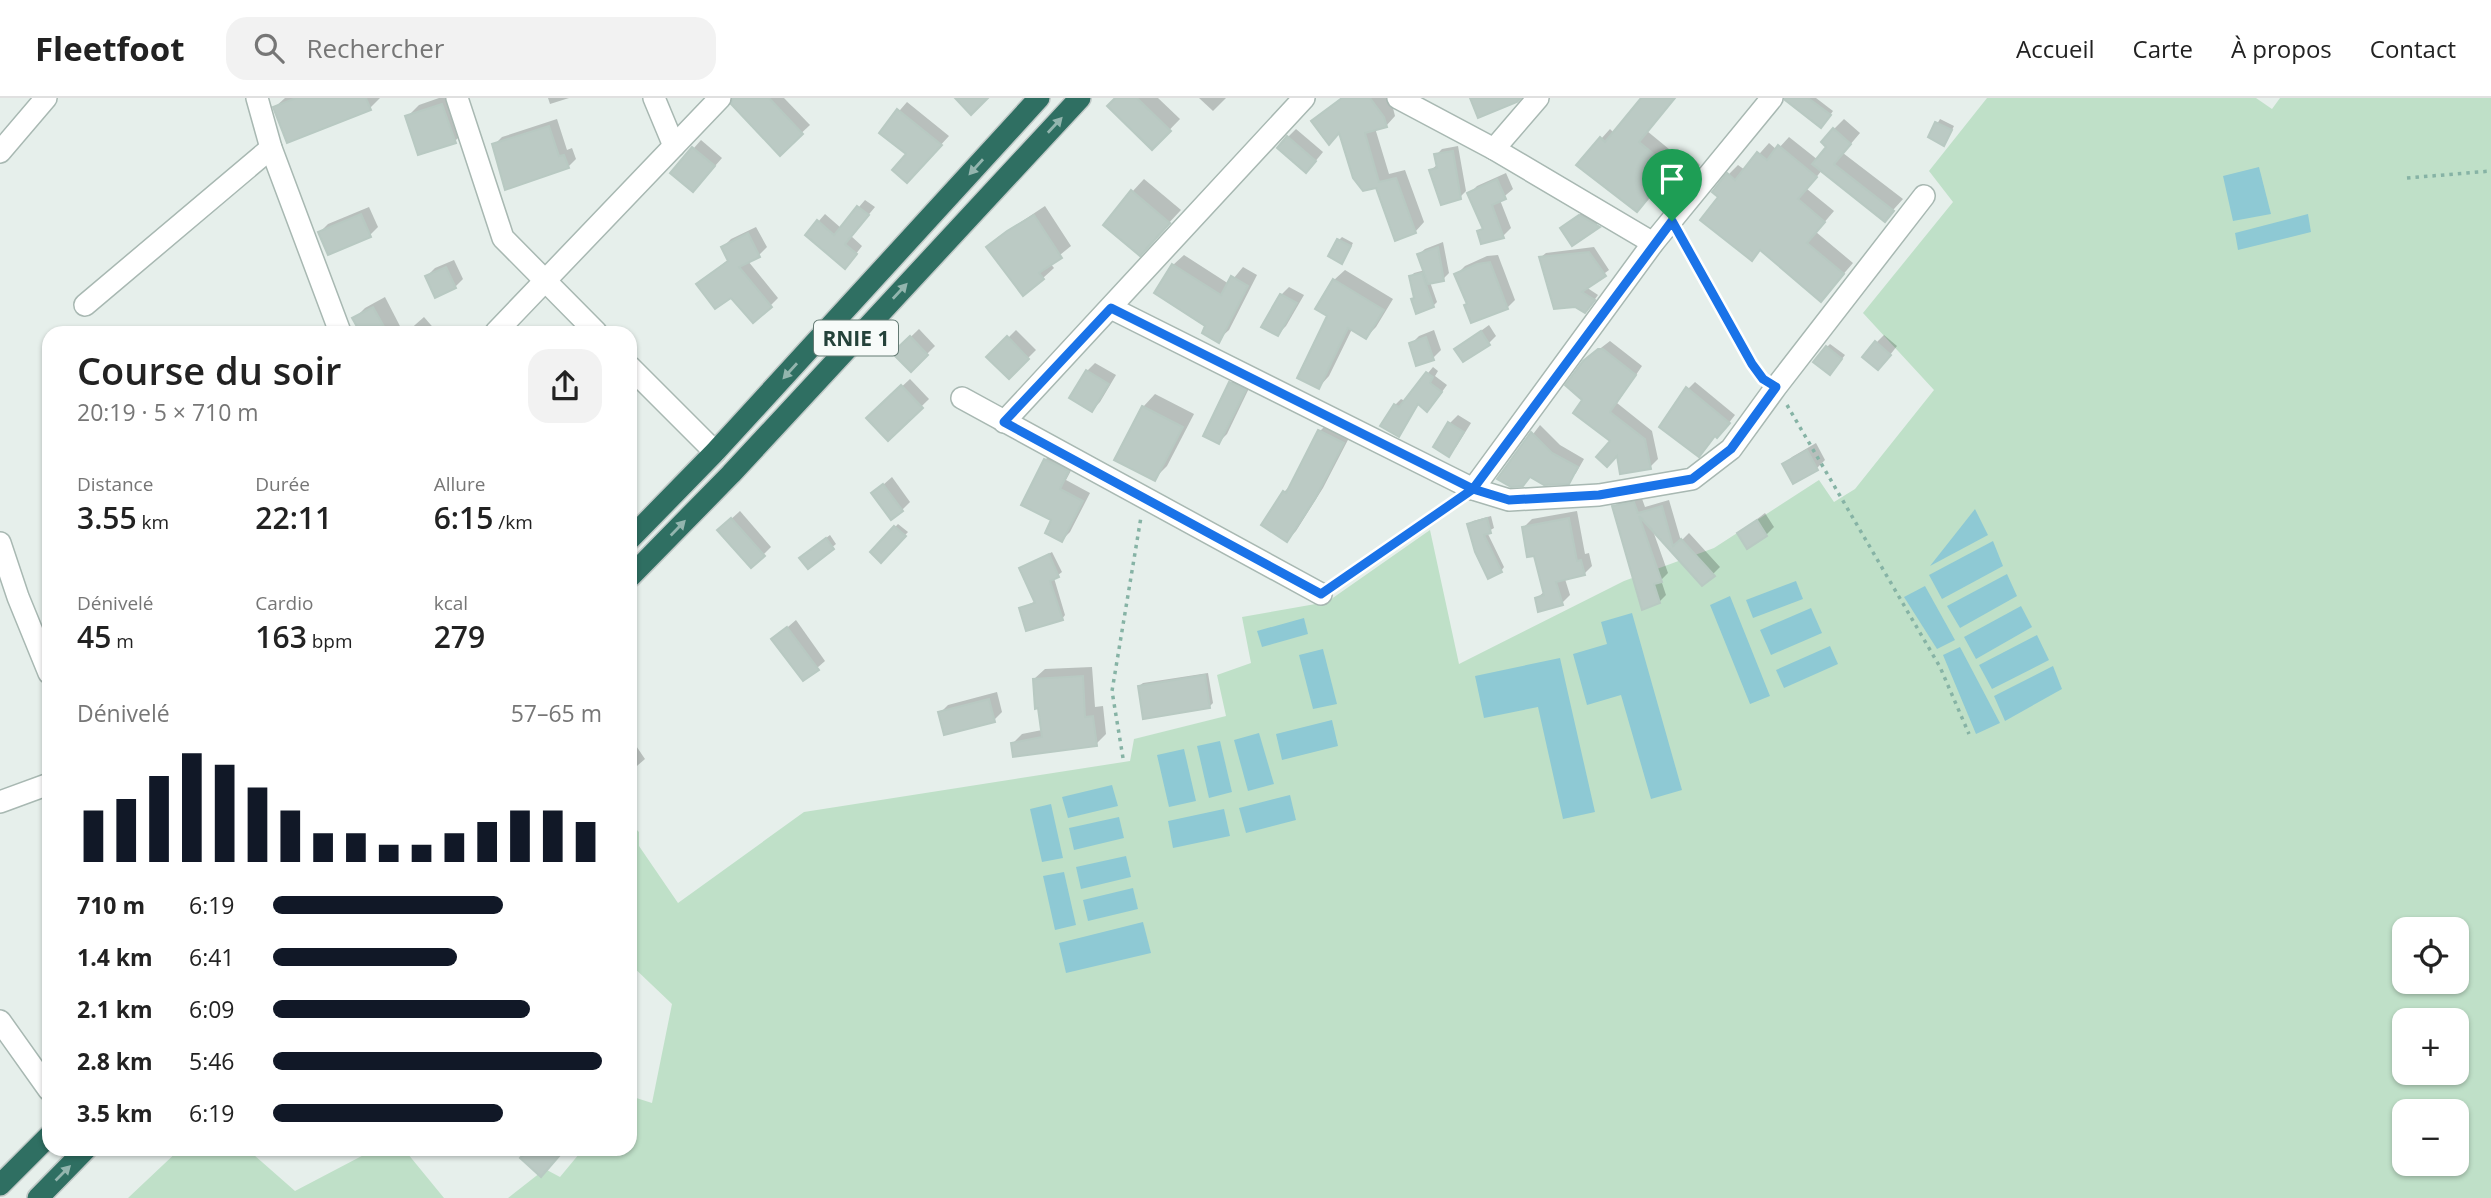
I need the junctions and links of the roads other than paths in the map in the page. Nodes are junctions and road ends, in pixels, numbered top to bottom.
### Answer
1 (46, 98) edge
2 (257, 98) edge
3 (457, 98) edge
4 (654, 98) edge
5 (720, 98) edge
6 (1039, 98) edge
7 (1080, 98) edge
8 (1304, 98) edge
9 (1398, 98) edge
10 (1538, 98) edge
11 (1772, 98) edge
12 (674, 146) junction
13 (271, 148) junction
14 (1494, 149) junction
15 (0, 152) edge
16 (1924, 196) dead end
17 (1653, 243) junction
18 (545, 281) junction
19 (85, 305) dead end
20 (1111, 308) junction
21 (338, 326) edge
22 (502, 326) edge
23 (590, 326) edge
24 (637, 373) edge
25 (962, 398) dead end
26 (1004, 422) junction
27 (715, 453) junction
28 (1473, 489) junction
29 (637, 532) edge
30 (0, 543) edge
31 (637, 570) edge
32 (1321, 594) road end
33 (9, 600) edge
34 (42, 660) edge
35 (42, 787) edge
36 (0, 802) edge
37 (0, 1021) edge
38 (42, 1080) edge
39 (42, 1143) edge
40 (80, 1156) edge
41 (0, 1185) edge
42 (38, 1198) edge

1 - 15 street
2 - 13 street
3 - 18 street
4 - 12 street
5 - 12 street
6 -> 27 highway, RNIE 1
31 -> 7 highway, RNIE 1
8 - 20 street
9 - 14 street
10 - 14 street
11 - 17 street
12 - 18 street
13 - 19 street
13 - 21 street
14 - 17 street
16 - 28 street
17 - 28 street
18 - 22 street
18 - 23 street
20 - 26 street
20 - 28 street
24 - 27 street
25 - 26 street
26 - 32 street
27 - 29 highway, RNIE 1
30 - 33 street
33 - 34 street
35 - 36 street
37 - 38 street
39 - 41 highway
42 -> 40 highway

